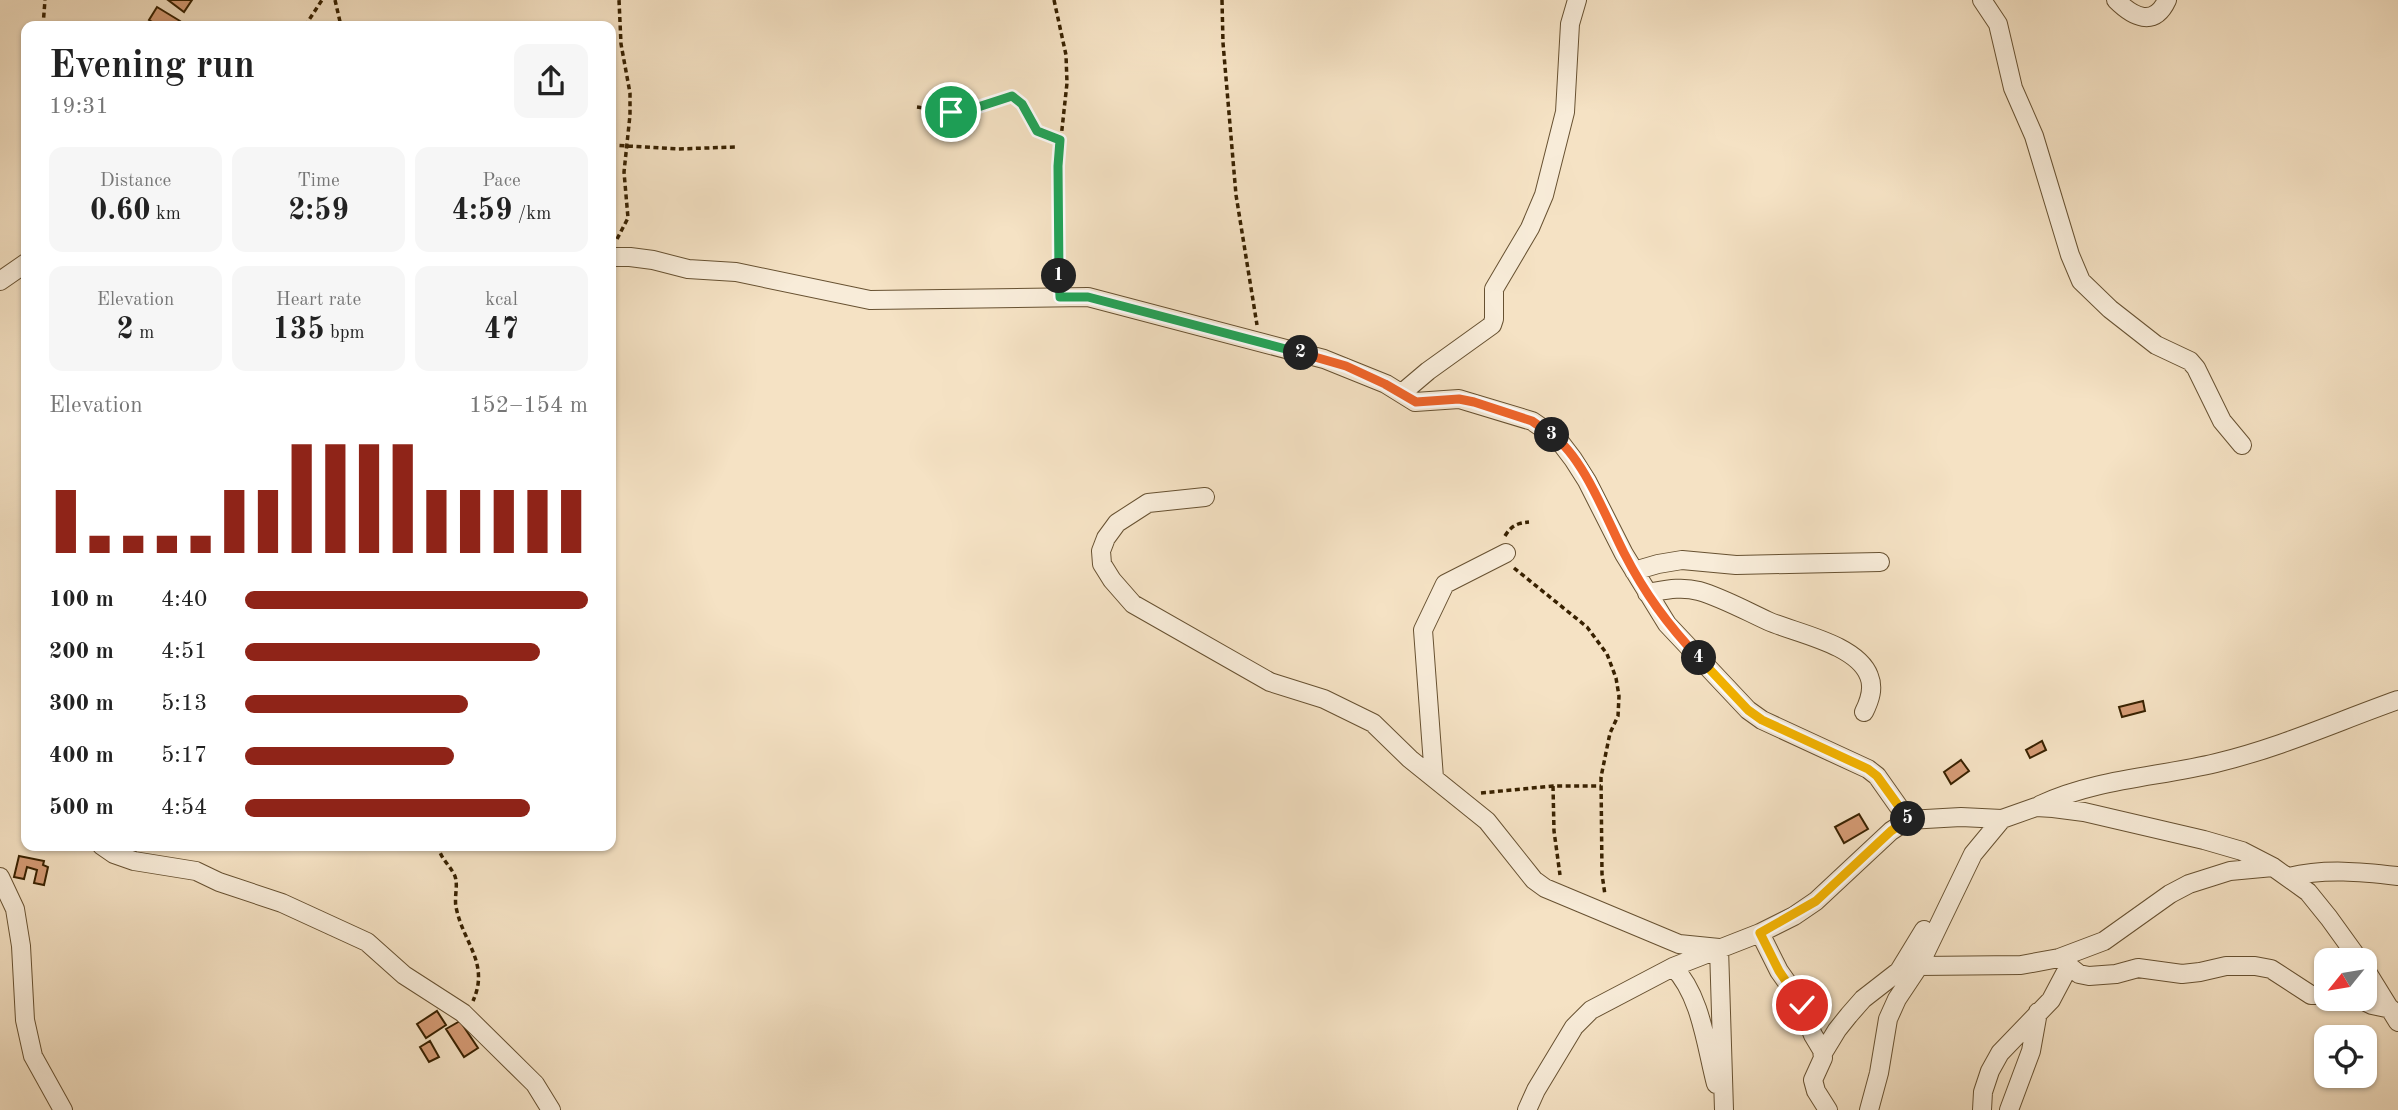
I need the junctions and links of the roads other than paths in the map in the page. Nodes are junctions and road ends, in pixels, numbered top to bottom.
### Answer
1 (1577, 0) edge
2 (1982, 0) edge
3 (2116, 0) edge
4 (2167, 0) edge
5 (616, 257) edge
6 (21, 266) edge
7 (0, 281) edge
8 (1402, 393) junction
9 (2242, 445) dead end
10 (1205, 497) dead end
11 (1506, 553) road end
12 (1880, 562) dead end
13 (1634, 571) junction
14 (1647, 593) junction
15 (2398, 699) edge
16 (1864, 712) dead end
17 (1434, 778) junction
18 (2036, 807) junction
19 (2002, 819) junction
20 (1908, 820) junction
21 (110, 851) edge
22 (2273, 867) junction
23 (2398, 876) edge
24 (0, 877) edge
25 (2289, 877) junction
26 (1944, 911) junction
27 (1760, 933) junction
28 (1719, 948) junction
29 (2350, 948) edge
30 (2064, 962) junction
31 (1919, 966) junction
32 (1673, 967) junction
33 (2377, 987) edge
34 (2314, 995) edge
35 (2377, 1007) edge
36 (2038, 1012) junction
37 (2395, 1014) edge
38 (1823, 1053) junction
39 (63, 1110) edge
40 (551, 1110) edge
41 (1527, 1110) edge
42 (1724, 1110) edge
43 (1828, 1110) edge
44 (1869, 1110) edge
45 (1982, 1110) edge
46 (2009, 1110) edge

1 - 8 street
2 - 9 street
3 - 4 street
5 - 8 street
6 - 7 street
8 - 13 street
10 - 17 street
11 - 17 street
12 - 13 street
13 - 14 street
14 - 16 street
14 - 20 street
15 - 18 street
17 - 28 street
18 - 19 street
18 - 22 street
19 - 20 street
19 - 26 street
20 - 27 street
21 - 40 street
22 - 25 street
22 - 30 street
23 - 25 street
24 - 39 street
25 - 29 street
26 - 31 street
26 - 38 street
27 - 28 street
27 - 38 street
28 - 32 street
28 - 42 street
30 - 31 street
30 - 34 street
30 - 36 street
31 - 44 street
32 - 41 street
32 - 42 street
33 - 37 street
35 - 37 street
36 - 45 street
36 - 46 street
38 - 43 street

